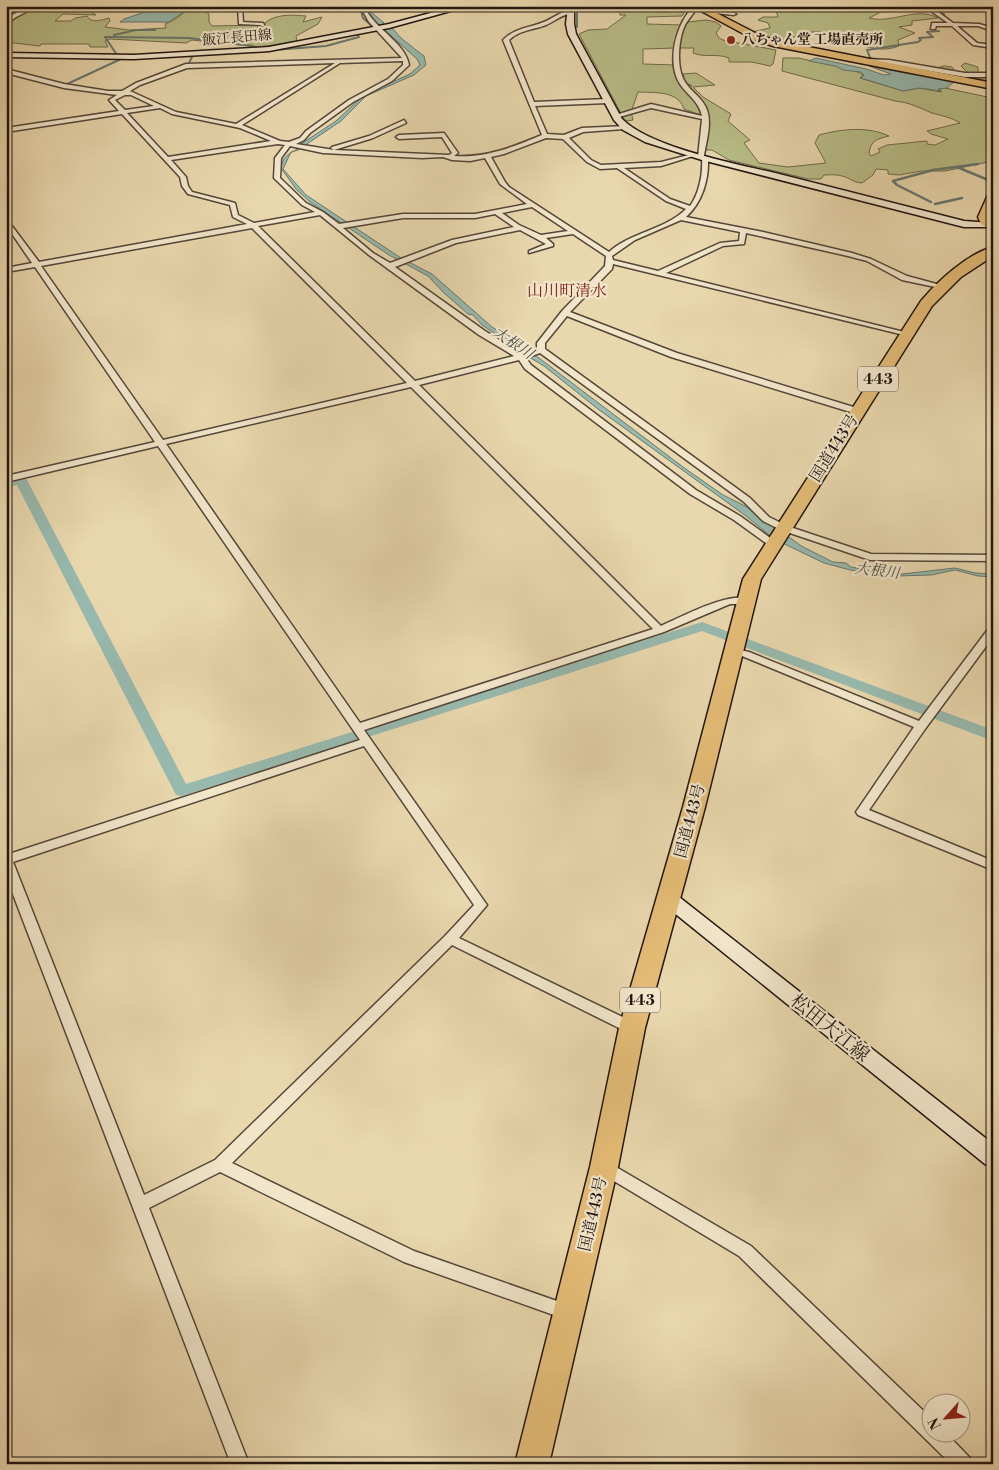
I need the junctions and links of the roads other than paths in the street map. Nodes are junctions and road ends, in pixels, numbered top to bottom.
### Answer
1 (17, 6) edge
2 (36, 6) edge
3 (240, 6) edge
4 (362, 6) edge
5 (466, 6) edge
6 (938, 6) edge
7 (978, 6) edge
8 (928, 7) edge
9 (7, 8) edge
10 (699, 8) edge
11 (443, 9) edge
12 (571, 9) edge
13 (993, 12) edge
14 (734, 14) dead end
15 (681, 16) dead end
16 (690, 16) junction
17 (6, 23) edge
18 (954, 24) junction
19 (264, 27) dead end
20 (383, 28) junction
21 (933, 28) dead end
22 (993, 30) edge
23 (993, 43) edge
24 (984, 46) junction
25 (993, 47) edge
26 (190, 54) junction
27 (6, 55) edge
28 (406, 59) junction
29 (867, 61) junction
30 (339, 62) junction
31 (947, 65) dead end
32 (186, 66) junction
33 (934, 70) junction
34 (6, 71) edge
35 (993, 76) edge
36 (993, 86) edge
37 (122, 94) junction
38 (607, 101) junction
39 (533, 104) junction
40 (158, 106) junction
41 (124, 112) junction
42 (619, 115) dead end
43 (705, 118) junction
44 (237, 126) junction
45 (624, 126) junction
46 (6, 130) edge
47 (545, 136) junction
48 (398, 137) junction
49 (566, 137) junction
50 (278, 142) junction
51 (288, 145) junction
52 (323, 152) junction
53 (691, 154) junction
54 (394, 155) junction
55 (449, 157) junction
56 (488, 157) junction
57 (703, 158) junction
58 (166, 159) junction
59 (619, 167) junction
60 (993, 197) edge
61 (533, 206) junction
62 (691, 208) junction
63 (496, 212) junction
64 (321, 213) junction
65 (680, 218) junction
66 (6, 220) edge
67 (253, 225) junction
68 (341, 226) junction
69 (991, 226) edge
70 (521, 228) junction
71 (743, 231) junction
72 (573, 232) junction
73 (540, 237) junction
74 (993, 251) edge
75 (531, 252) dead end
76 (609, 258) junction
77 (37, 265) junction
78 (390, 266) junction
79 (6, 270) edge
80 (659, 273) junction
81 (940, 286) junction
82 (565, 313) junction
83 (900, 332) dead end
84 (541, 350) junction
85 (521, 357) junction
86 (414, 384) junction
87 (857, 411) junction
88 (162, 443) junction
89 (6, 479) edge
90 (778, 536) junction
91 (993, 558) edge
92 (745, 601) junction
93 (660, 630) junction
94 (993, 630) edge
95 (732, 651) junction
96 (921, 726) junction
97 (361, 735) junction
98 (6, 860) edge
99 (993, 866) edge
100 (668, 898) junction
101 (450, 939) junction
102 (632, 1028) junction
103 (993, 1157) edge
104 (220, 1165) junction
105 (604, 1167) junction
106 (139, 1205) junction
107 (570, 1313) junction
108 (922, 1422) edge
109 (942, 1442) edge
110 (240, 1464) edge
111 (532, 1464) edge
112 (964, 1464) edge

1 - 9 highway
2 - 17 street
3 - 19 street
4 - 20 street
5 - 11 street, 飯江長田線
6 - 8 street
7 - 13 street
8 - 18 street
10 - 14 street
10 - 16 street
10 - 29 highway
11 - 20 street, 飯江長田線
12 - 38 street
12 - 39 street
15 - 16 street
16 - 43 street
18 - 21 street
18 - 22 street
18 - 24 street
20 - 26 street, 飯江長田線
20 - 28 street
23 - 24 street
24 - 25 street
26 - 27 street, 飯江長田線
26 - 32 street
28 - 30 street
28 - 51 street
29 - 33 street
29 - 36 highway
30 - 32 street
30 - 44 street
31 - 33 street
32 - 37 street
33 - 35 street
34 - 37 street
37 - 40 street
37 - 41 street
38 - 39 street
38 - 45 street
39 - 47 street
40 - 41 street
40 - 44 street
41 - 46 street
41 - 58 street
42 - 43 street
43 - 57 street
44 - 50 street
45 - 49 street
45 - 53 street
47 - 49 street
47 - 56 street
48 - 52 street
48 - 54 street
48 - 55 street
49 - 59 street
50 - 51 street
50 - 58 street
51 - 52 street
51 - 64 street
52 - 54 street
53 - 57 street
53 - 59 street
54 - 55 street
55 - 56 street
56 - 61 street
57 - 62 street
57 - 69 street
58 - 67 street
59 - 62 street
60 - 69 highway
61 - 63 street
61 - 72 street
62 - 65 street
63 - 68 street
63 - 70 street
64 - 67 street
64 - 68 street
65 - 71 street
65 - 76 street
66 - 77 street
67 - 77 street
67 - 86 street
68 - 78 street
70 - 73 street
70 - 78 street
71 - 80 street
71 - 81 street
72 - 73 street
72 - 76 street
73 - 75 street
74 - 81 highway, 国道443号 / 443
76 - 80 street
76 - 82 street
77 - 79 street
77 - 88 street
78 - 85 street
80 - 83 street
81 - 87 highway, 国道443号 / 443
82 - 84 street
82 - 87 street
84 - 85 street
84 - 90 street
85 - 86 street
85 - 90 street
86 - 88 street
86 - 93 street
87 - 90 highway, 国道443号 / 443
88 - 89 street
88 - 97 street
90 - 91 street
90 - 92 highway, 国道443号 / 443
92 - 93 street
92 - 95 highway, 国道443号 / 443
93 - 97 street
94 - 96 street
95 - 96 street
95 - 100 highway, 国道443号 / 443
96 - 99 street
97 - 98 street
97 - 101 street
98 - 106 street
100 - 102 highway, 国道443号 / 443
100 - 103 main road, 松田大江線
101 - 102 street
101 - 104 street
102 - 105 highway, 国道443号 / 443
104 - 106 street
104 - 107 street
105 - 107 highway, 国道443号 / 443
105 - 108 street
106 - 110 street
107 - 111 highway, 国道443号 / 443
109 - 112 street

